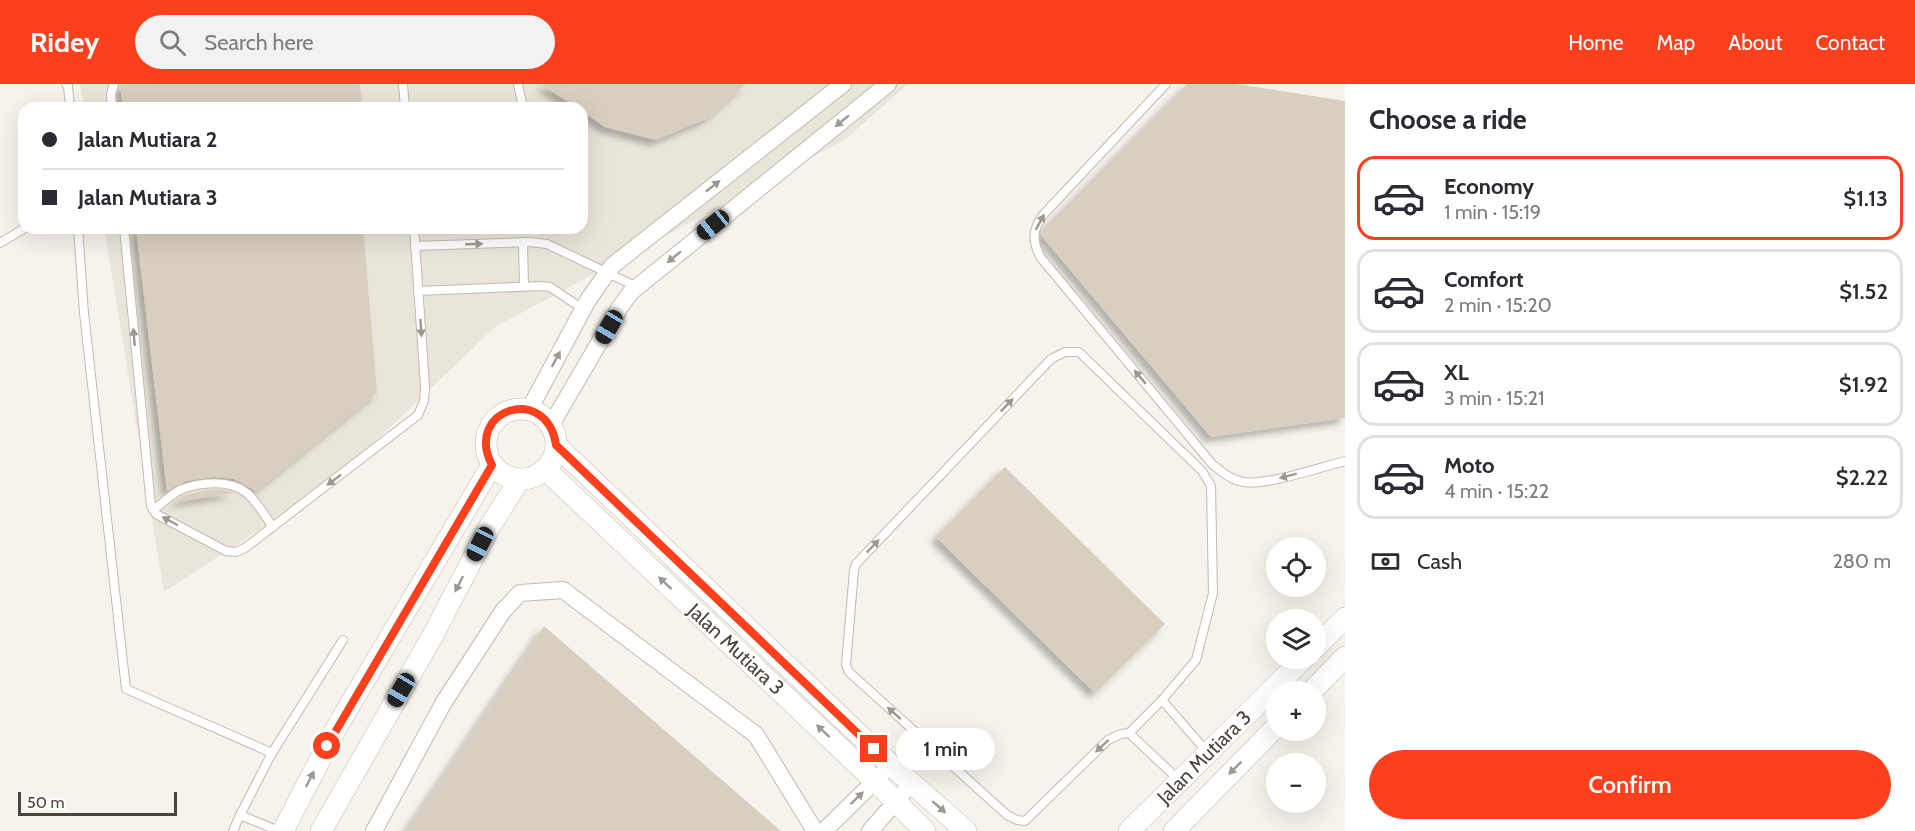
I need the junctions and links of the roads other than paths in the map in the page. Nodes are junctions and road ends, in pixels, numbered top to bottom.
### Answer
1 (66, 84) edge
2 (114, 84) edge
3 (403, 84) edge
4 (518, 84) edge
5 (843, 84) edge
6 (888, 84) edge
7 (1166, 84) edge
8 (69, 102) edge
9 (112, 102) edge
10 (404, 102) edge
11 (522, 102) edge
12 (18, 232) edge
13 (78, 234) edge
14 (125, 234) edge
15 (414, 234) edge
16 (523, 242) junction
17 (0, 243) edge
18 (415, 246) junction
19 (606, 273) junction
20 (524, 286) junction
21 (637, 287) junction
22 (418, 291) junction
23 (583, 309) junction
24 (529, 410) junction
25 (551, 425) junction
26 (556, 445) junction
27 (1345, 461) edge
28 (492, 465) junction
29 (545, 469) junction
30 (520, 479) junction
31 (153, 510) junction
32 (273, 526) junction
33 (1345, 618) edge
34 (1326, 637) edge
35 (343, 640) dead end
36 (1345, 657) edge
37 (1293, 669) edge
38 (1322, 681) edge
39 (1162, 700) junction
40 (1130, 733) junction
41 (1266, 736) edge
42 (272, 753) junction
43 (1208, 753) junction
44 (891, 765) junction
45 (875, 781) junction
46 (1180, 781) junction
47 (912, 783) junction
48 (896, 800) junction
49 (240, 815) junction
50 (233, 831) edge
51 (281, 831) edge
52 (321, 831) edge
53 (374, 831) edge
54 (815, 831) edge
55 (824, 831) edge
56 (870, 831) edge
57 (925, 831) edge
58 (966, 831) edge
59 (1129, 831) edge
60 (1174, 831) edge

1 - 8 lane
2 - 9 lane
3 - 10 lane
4 - 11 lane
19 -> 5 street
6 -> 21 street
27 -> 7 lane
12 - 17 lane
13 - 42 lane
31 -> 14 lane
15 - 18 lane
18 -> 16 lane
16 - 19 lane
16 - 20 lane
18 - 22 lane
19 - 21 lane
19 - 23 street
20 - 22 lane
20 - 23 lane
21 - 25 street
22 -> 32 lane
24 -> 23 street
24 - 25 street
24 - 28 street
25 - 26 street
26 - 29 street
26 - 44 street, Jalan Mutiara 3
28 - 30 street
51 -> 28 street
29 - 30 street
45 -> 29 street, Jalan Mutiara 3
30 -> 52 street
32 -> 31 lane
31 - 32 lane
33 - 34 street
35 - 42 lane
36 - 38 street
37 - 43 street, Jalan Mutiara 3
39 - 40 lane
40 -> 39 lane
39 - 43 lane
40 - 46 lane
41 -> 60 street, Jalan Mutiara 3
42 - 49 lane
43 - 46 street, Jalan Mutiara 3
44 - 45 street
44 - 47 street, Jalan Mutiara 3
45 - 48 street, Jalan Mutiara 3
55 -> 45 street
46 - 59 street, Jalan Mutiara 3
47 - 48 street
47 -> 58 street, Jalan Mutiara 3
48 - 56 street
48 - 57 street, Jalan Mutiara 3
49 - 50 lane
49 - 51 lane
53 - 54 street

